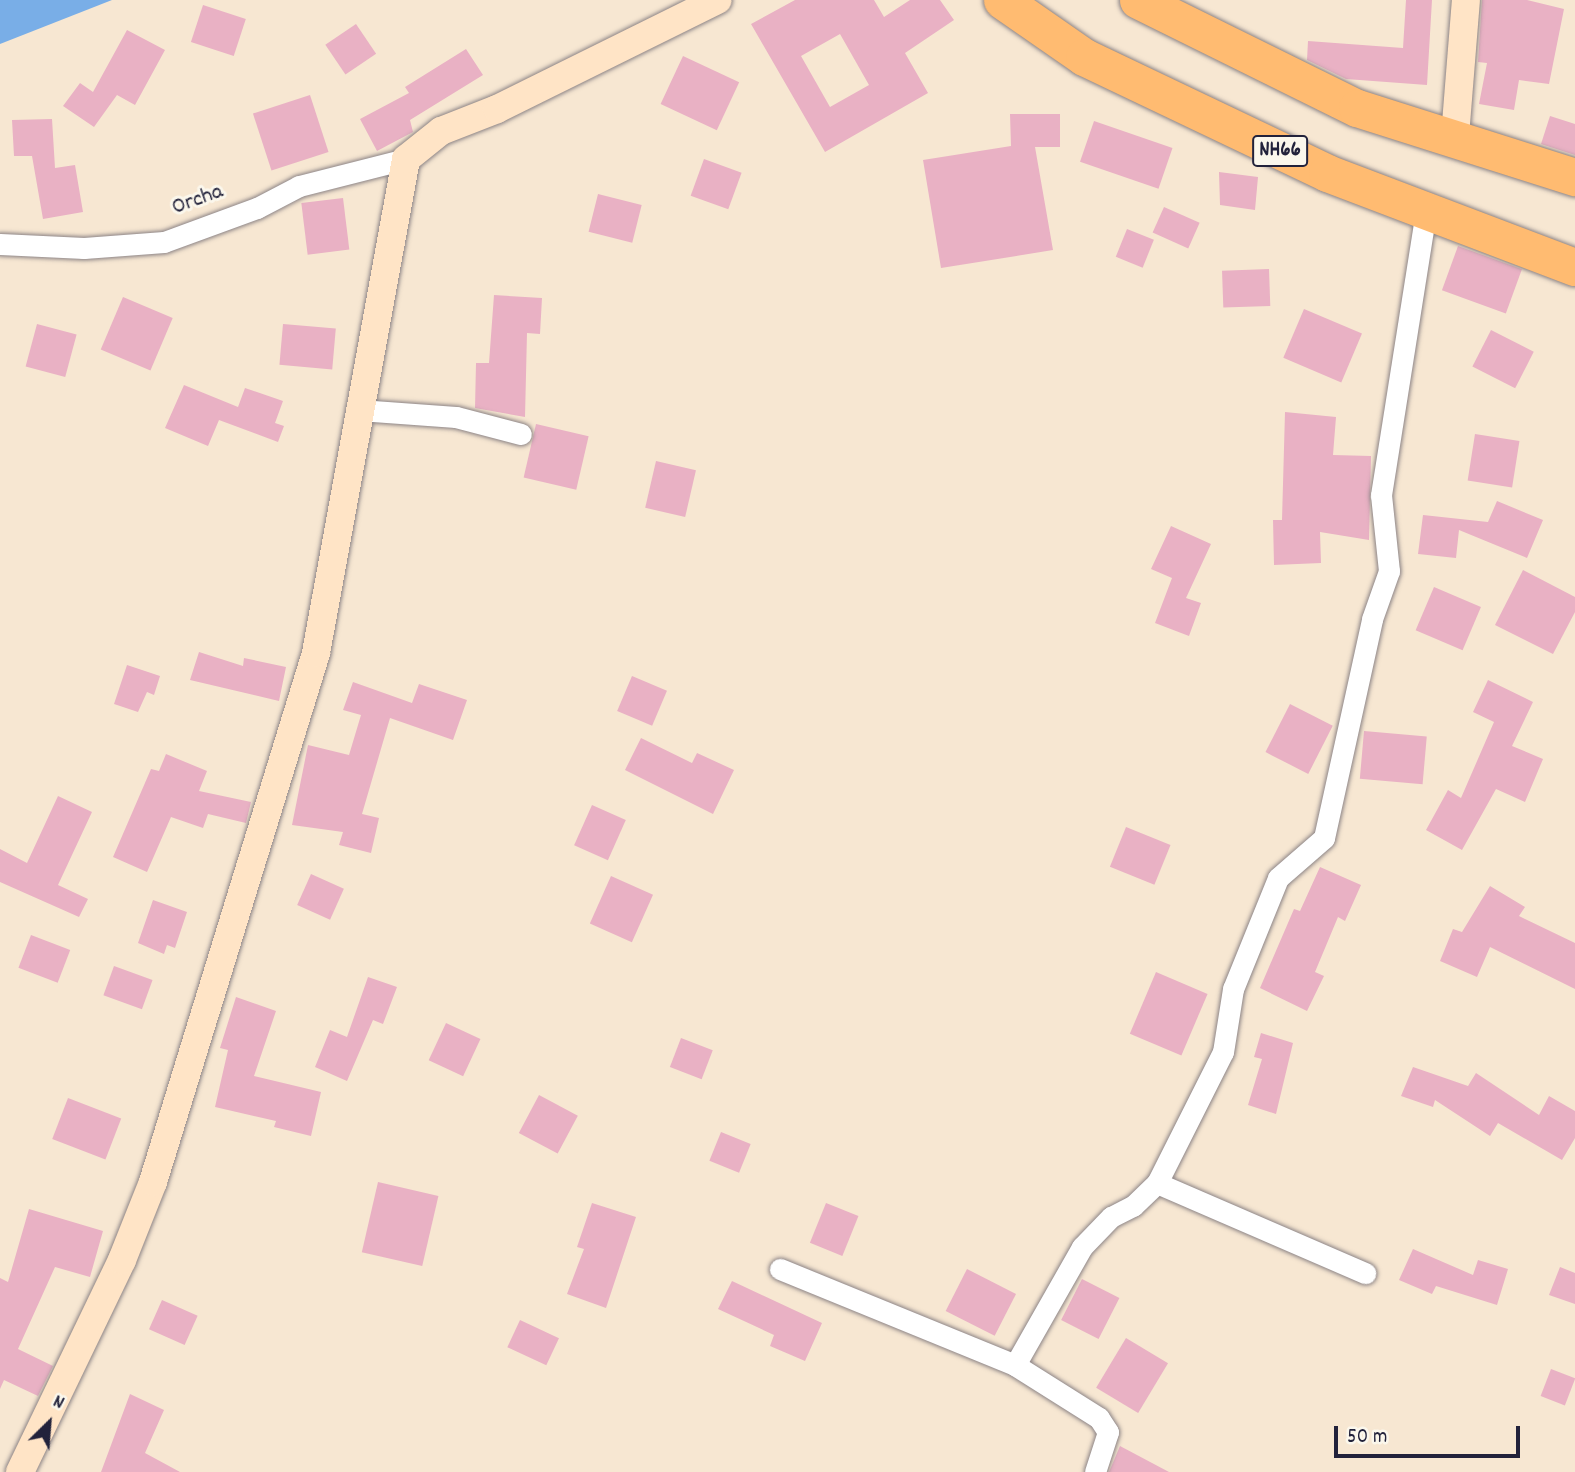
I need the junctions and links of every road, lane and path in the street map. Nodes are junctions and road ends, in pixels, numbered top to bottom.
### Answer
1 (718, 0) edge
2 (1002, 0) edge
3 (1138, 0) edge
4 (1466, 0) edge
5 (1455, 136) junction
6 (406, 159) junction
7 (1575, 177) edge
8 (1426, 211) junction
9 (0, 244) edge
10 (1575, 267) edge
11 (359, 410) junction
12 (521, 434) dead end
13 (1157, 1182) junction
14 (780, 1269) dead end
15 (1365, 1273) dead end
16 (1015, 1365) junction
17 (20, 1472) edge
18 (1095, 1472) edge

1 - 6 main road
2 - 8 highway, NH66
3 - 5 highway
4 - 5 main road
5 - 7 highway
6 - 9 street, Orcha
6 - 11 main road
8 - 10 highway, NH66
8 - 13 street
11 - 12 street
11 - 17 main road
13 - 15 street
13 - 16 street
14 - 16 street
16 - 18 street

